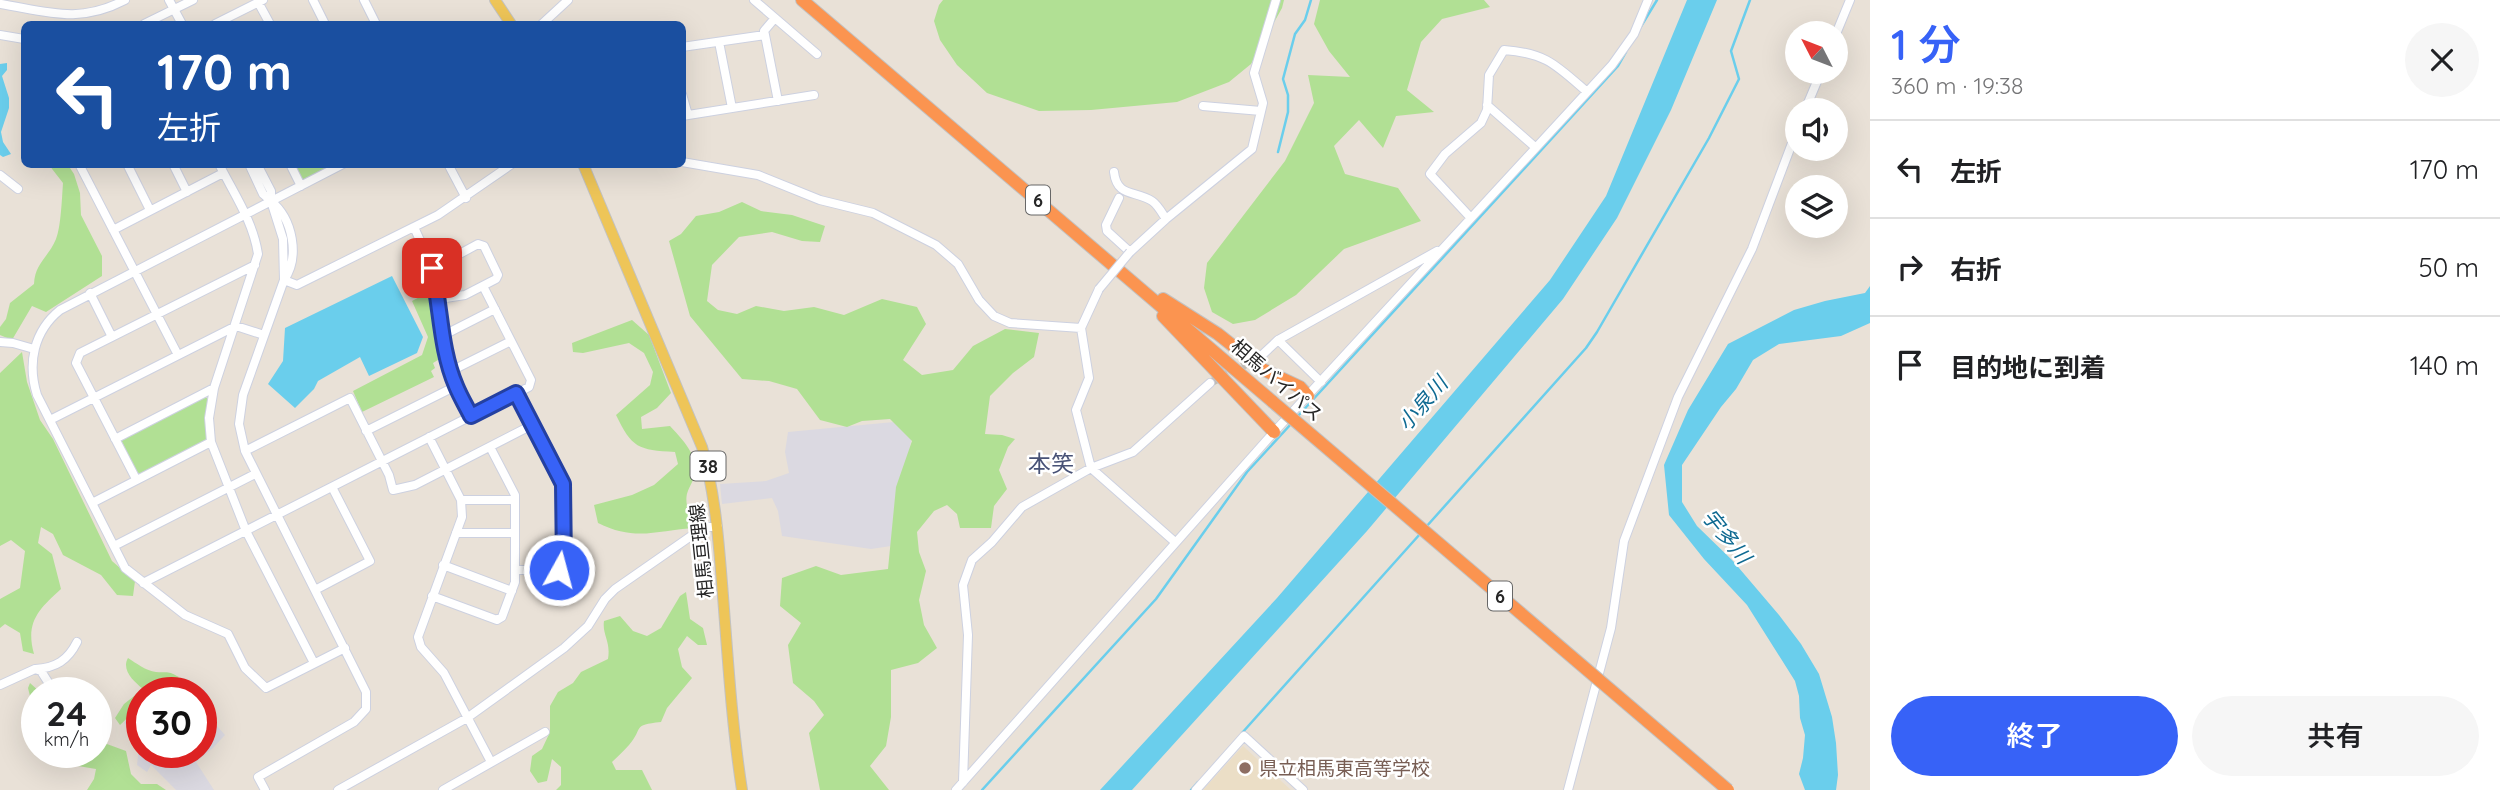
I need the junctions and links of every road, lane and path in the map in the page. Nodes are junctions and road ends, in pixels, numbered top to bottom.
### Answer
1 (125, 0) edge
2 (169, 0) edge
3 (193, 0) edge
4 (313, 0) edge
5 (364, 0) edge
6 (495, 0) edge
7 (754, 0) edge
8 (802, 0) edge
9 (1276, 0) edge
10 (1648, 0) edge
11 (1850, 0) edge
12 (260, 1) edge
13 (564, 2) edge
14 (1, 4) edge
15 (174, 9) junction
16 (775, 18) junction
17 (150, 21) edge
18 (180, 21) edge
19 (223, 21) edge
20 (269, 21) edge
21 (324, 21) edge
22 (374, 21) edge
23 (509, 21) edge
24 (545, 21) edge
25 (1841, 21) edge
26 (0, 35) edge
27 (765, 35) junction
28 (21, 38) edge
29 (719, 42) junction
30 (686, 46) edge
31 (817, 54) dead end
32 (1587, 92) junction
33 (814, 95) dead end
34 (778, 101) junction
35 (1487, 104) junction
36 (1203, 106) dead end
37 (732, 108) junction
38 (1261, 111) junction
39 (686, 115) edge
40 (1535, 147) junction
41 (1785, 161) edge
42 (686, 163) edge
43 (81, 168) edge
44 (129, 168) edge
45 (175, 168) edge
46 (250, 168) edge
47 (259, 168) edge
48 (292, 168) edge
49 (335, 168) edge
50 (450, 168) edge
51 (507, 168) edge
52 (585, 168) edge
53 (221, 169) edge
54 (1114, 172) dead end
55 (0, 175) edge
56 (301, 186) junction
57 (19, 189) dead end
58 (187, 192) junction
59 (466, 198) junction
60 (1119, 198) dead end
61 (271, 201) junction
62 (150, 210) junction
63 (245, 213) junction
64 (1471, 217) junction
65 (1166, 219) junction
66 (414, 227) junction
67 (113, 230) junction
68 (1442, 248) junction
69 (1130, 252) junction
70 (255, 265) junction
71 (432, 268) junction
72 (134, 271) junction
73 (1125, 274) junction
74 (284, 281) junction
75 (483, 286) junction
76 (90, 293) junction
77 (439, 299) junction
78 (495, 309) junction
79 (157, 315) junction
80 (236, 326) junction
81 (1082, 328) junction
82 (264, 335) junction
83 (442, 335) junction
84 (112, 337) junction
85 (1278, 340) junction
86 (511, 341) junction
87 (0, 342) edge
88 (34, 349) junction
89 (178, 355) junction
90 (1260, 357) tunnel mouth
91 (451, 371) junction
92 (1321, 382) junction
93 (1210, 383) tunnel mouth
94 (456, 386) junction
95 (214, 388) junction
96 (516, 393) junction
97 (1308, 396) junction
98 (94, 398) junction
99 (471, 416) junction
100 (50, 420) junction
101 (532, 425) junction
102 (366, 431) junction
103 (1274, 432) junction
104 (429, 437) junction
105 (115, 439) junction
106 (211, 442) junction
107 (490, 447) junction
108 (245, 451) junction
109 (382, 461) junction
110 (1091, 468) junction
111 (445, 469) junction
112 (255, 474) junction
113 (136, 479) junction
114 (332, 487) junction
115 (229, 488) junction
116 (461, 500) junction
117 (514, 500) junction
118 (92, 503) junction
119 (276, 514) junction
120 (718, 527) junction
121 (246, 531) junction
122 (456, 533) junction
123 (515, 533) junction
124 (1175, 542) junction
125 (114, 546) junction
126 (443, 565) junction
127 (515, 570) junction
128 (144, 583) junction
129 (315, 590) junction
130 (512, 591) junction
131 (432, 596) junction
132 (77, 642) dead end
133 (345, 648) junction
134 (314, 663) junction
135 (35, 669) junction
136 (44, 677) edge
137 (0, 685) edge
138 (467, 718) junction
139 (545, 732) dead end
140 (491, 762) junction
141 (962, 782) junction
142 (265, 790) edge
143 (338, 790) edge
144 (443, 790) edge
145 (742, 790) edge
146 (956, 790) edge
147 (1196, 790) edge
148 (1303, 790) edge
149 (1568, 790) edge
150 (1728, 790) edge

1 - 14 street
2 - 15 street
3 - 15 street
4 - 21 street
5 - 22 street
6 - 23 main road
7 - 16 street
8 - 73 highway, 相馬バイパス / 6
9 - 38 street
10 - 32 street
11 - 25 street
12 - 19 street
12 - 20 street
13 - 24 street
15 - 17 street
15 - 18 street
16 - 27 street
16 - 31 street
26 - 28 street
27 - 29 street
27 - 34 street
29 - 30 street
29 - 37 street
32 - 35 street
32 - 40 street
33 - 34 street
34 - 37 street
35 - 40 street
35 - 64 street
36 - 38 street
37 - 39 street
38 - 65 street
40 - 64 street
41 - 149 street
42 - 81 street
43 - 67 street
44 - 62 street
45 - 58 street
46 - 61 street
47 - 61 street
48 - 56 street
49 - 56 street
50 - 59 street
51 - 59 street
52 - 120 main road, 相馬亘理線 / 38
53 - 58 street
53 - 63 street
54 - 65 street
55 - 57 street
56 - 61 street
58 - 62 street
59 - 66 street
60 - 69 street
61 - 63 street
61 - 74 street
62 - 67 street
63 - 70 street
63 - 72 street
64 - 68 street
65 - 69 street
66 - 71 street
66 - 74 street
67 - 72 street
68 - 85 street
68 - 92 street
69 - 81 street, bridge
70 - 79 street
70 - 80 street
71 - 75 street
71 - 77 street
72 - 76 street
72 - 79 street
73 - 97 highway
73 - 103 highway
73 - 150 highway, 相馬バイパス / 6, bridge
74 - 82 street
75 - 77 street
75 - 78 street
76 - 84 street
76 - 88 street
77 - 83 street
78 - 83 street
78 - 86 street
79 - 84 street
79 - 89 street
80 - 82 street
80 - 89 street
80 - 95 street
81 - 110 street
82 - 108 street
83 - 91 street
84 - 98 street
85 - 90 street
85 - 92 street
86 - 91 street
86 - 96 street
87 - 88 street
88 - 100 street
89 - 98 street
91 - 94 street
92 - 97 street
93 - 110 street
94 - 99 street
94 - 102 street
95 - 105 street
95 - 106 street
96 - 99 street
96 - 101 street
97 - 103 street
98 - 100 street
98 - 105 street
99 - 104 street
100 - 118 street
101 - 107 street
101 - 127 street
102 - 108 street
102 - 109 street
103 - 124 street
104 - 109 street
104 - 111 street
105 - 113 street
106 - 113 street
106 - 115 street
107 - 111 street
107 - 117 street
108 - 112 street
109 - 111 street
109 - 114 street
110 - 124 street
110 - 141 street
111 - 116 street
112 - 115 street
112 - 119 street
113 - 118 street
114 - 119 street
114 - 129 street
115 - 121 street
115 - 125 street
116 - 117 street
116 - 122 street
117 - 123 street
118 - 125 street
119 - 121 street
119 - 129 street
120 - 138 street
120 - 145 main road, 相馬亘理線 / 38
121 - 128 street
121 - 134 street
122 - 123 street
122 - 126 street
123 - 127 street
124 - 141 street
125 - 128 street
126 - 130 street
126 - 131 street
127 - 130 street
128 - 134 street
129 - 133 street
130 - 131 street
131 - 138 street
132 - 135 street
133 - 134 street
133 - 142 street
135 - 136 street
135 - 137 street
138 - 140 street
138 - 143 street
139 - 140 street
140 - 144 street
141 - 146 street
147 - 148 street

